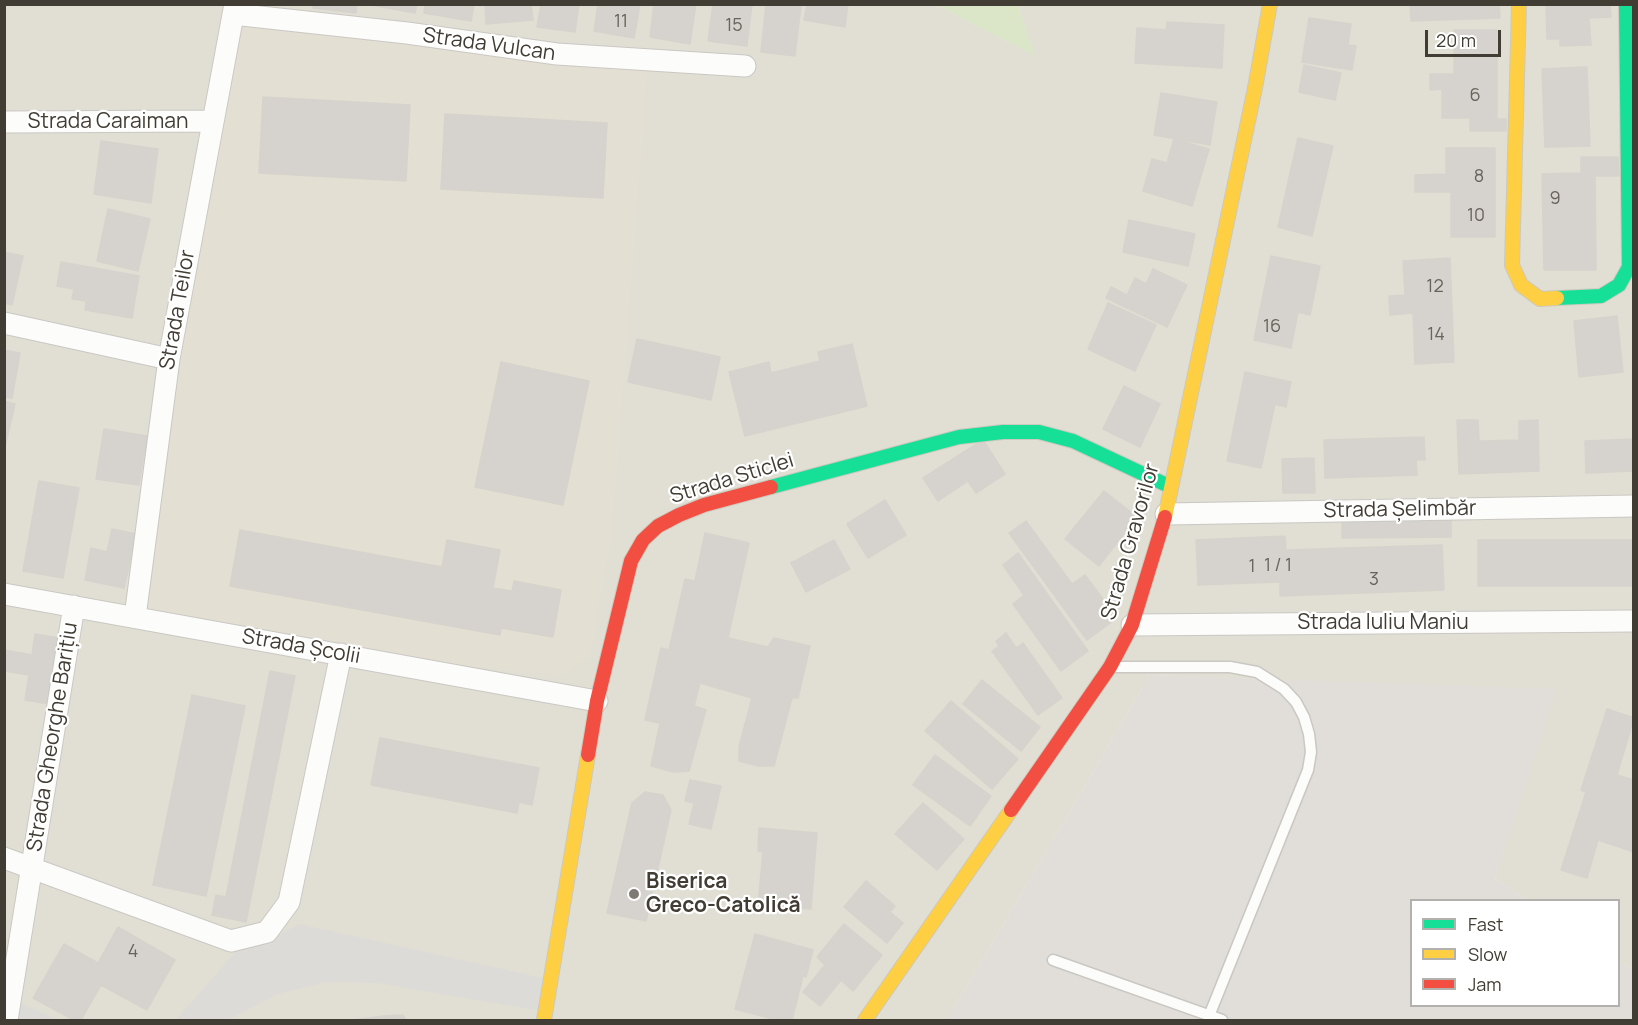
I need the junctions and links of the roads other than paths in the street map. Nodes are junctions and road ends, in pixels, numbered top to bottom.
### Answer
1 (1270, 4) edge
2 (1518, 4) edge
3 (1626, 4) edge
4 (234, 9) edge
5 (745, 66) dead end
6 (212, 121) junction
7 (4, 122) edge
8 (4, 323) edge
9 (169, 359) junction
10 (1171, 487) junction
11 (1634, 506) edge
12 (1166, 514) junction
13 (4, 594) edge
14 (74, 606) junction
15 (135, 617) junction
16 (1634, 621) edge
17 (1132, 625) junction
18 (342, 654) junction
19 (1110, 667) junction
20 (597, 701) junction
21 (4, 858) edge
22 (33, 868) junction
23 (1053, 960) dead end
24 (1209, 1016) junction
25 (7, 1020) edge
26 (544, 1020) edge
27 (865, 1020) edge
28 (1222, 1020) edge

1 - 10 street, Strada Gravorilor
2 - 3 street
4 - 5 street, Strada Vulcan
4 - 6 street, Strada Teilor
6 - 7 street, Strada Caraiman
6 - 9 street, Strada Teilor
8 - 9 street
9 - 15 street, Strada Teilor
10 - 12 street, Strada Gravorilor
10 - 20 street, Strada Sticlei
11 - 12 street, Strada Șelimbăr
12 - 17 street, Strada Gravorilor
13 - 14 street, Strada Școlii
14 - 15 street, Strada Școlii
14 - 22 street, Strada Gheorghe Barițiu
15 - 18 street, Strada Școlii
16 - 17 street, Strada Iuliu Maniu
17 - 19 street, Strada Gravorilor
18 - 20 street, Strada Școlii
18 - 22 street
19 - 24 lane
19 - 27 street, Strada Gravorilor
20 - 26 street, Strada Sticlei
21 - 22 street
22 - 25 street, Strada Gheorghe Barițiu
23 - 24 lane
24 - 28 lane

